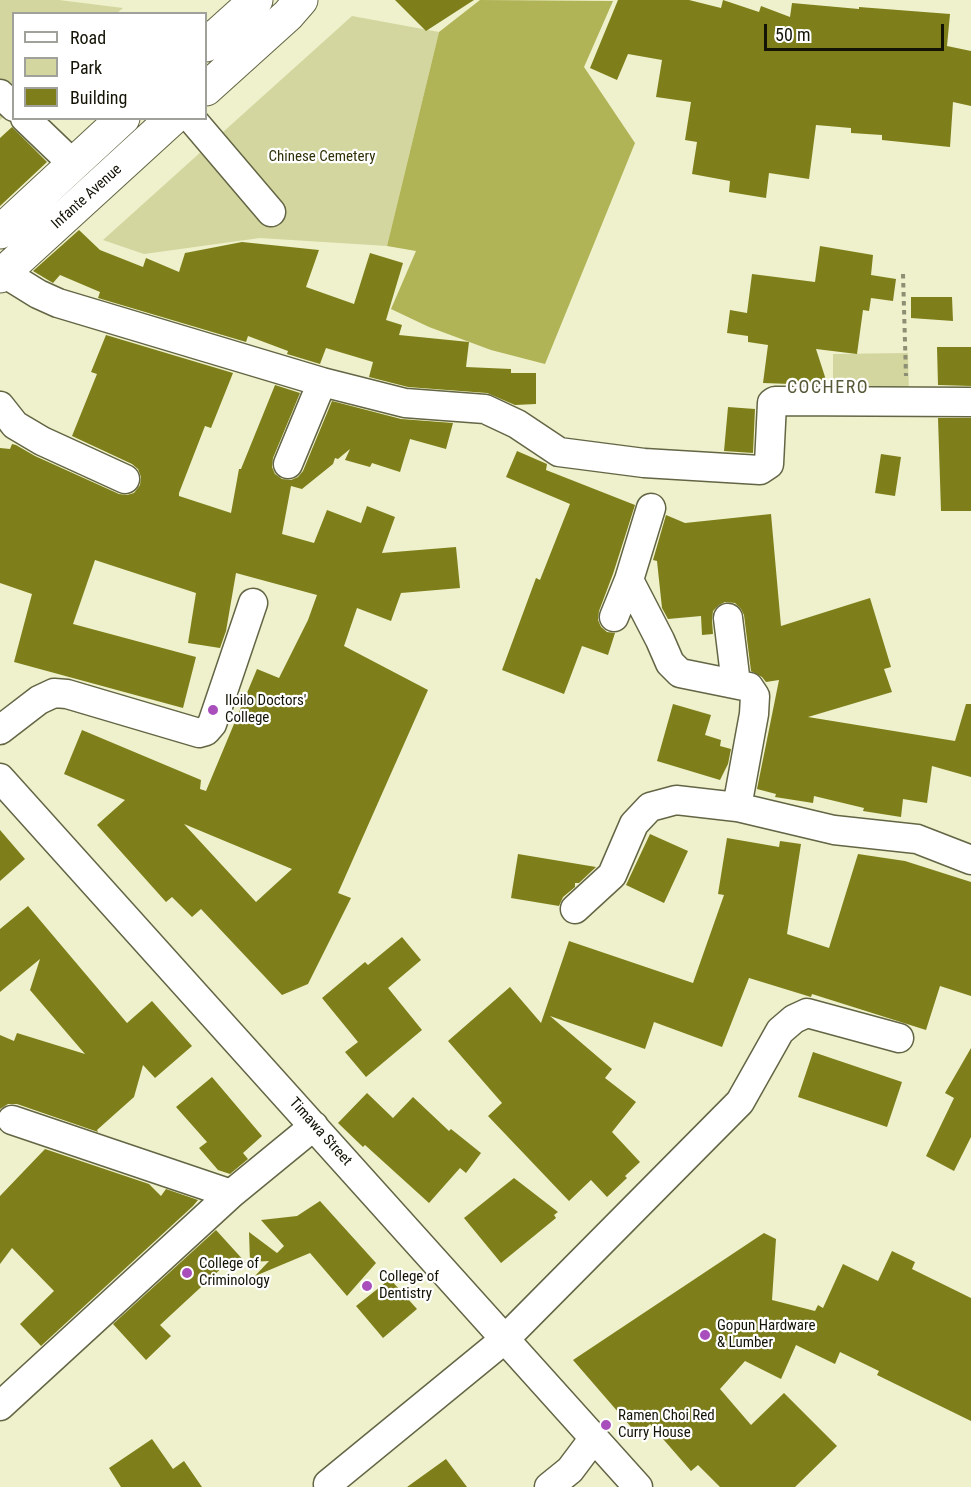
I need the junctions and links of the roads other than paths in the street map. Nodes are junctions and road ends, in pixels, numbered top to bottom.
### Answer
1 (256, 0) edge
2 (301, 0) edge
3 (207, 44) edge
4 (207, 88) edge
5 (0, 94) edge
6 (12, 105) edge
7 (27, 120) edge
8 (121, 120) edge
9 (171, 120) edge
10 (192, 120) edge
11 (73, 164) junction
12 (272, 212) dead end
13 (0, 232) edge
14 (2, 274) edge
15 (322, 382) junction
16 (971, 402) edge
17 (0, 406) edge
18 (288, 464) dead end
19 (125, 479) dead end
20 (651, 508) dead end
21 (629, 580) junction
22 (253, 603) dead end
23 (614, 618) dead end
24 (728, 618) dead end
25 (736, 684) junction
26 (0, 730) edge
27 (0, 778) edge
28 (737, 807) junction
29 (971, 860) edge
30 (575, 909) dead end
31 (899, 1038) dead end
32 (12, 1120) dead end
33 (314, 1126) junction
34 (231, 1194) junction
35 (505, 1339) junction
36 (0, 1406) edge
37 (594, 1438) junction
38 (567, 1481) edge
39 (328, 1484) dead end
40 (634, 1486) edge

1 - 3 main road
2 - 4 main road
5 - 6 street
7 - 11 street
8 - 11 main road
9 - 14 main road, Infante Avenue
10 - 12 street
11 - 13 main road
14 - 15 street
15 - 16 street
15 - 18 street
17 - 19 street
20 - 21 street
21 - 23 street
21 - 25 street
22 - 26 street
24 - 25 street
25 - 28 street
27 - 33 street, Timawa Street
28 - 29 street
28 - 30 street
31 - 35 street
32 - 34 street
33 - 34 street
33 - 35 street, Timawa Street
34 - 36 street
35 - 37 street, Timawa Street
35 - 39 street
37 - 38 street
37 - 40 street, Timawa Street

